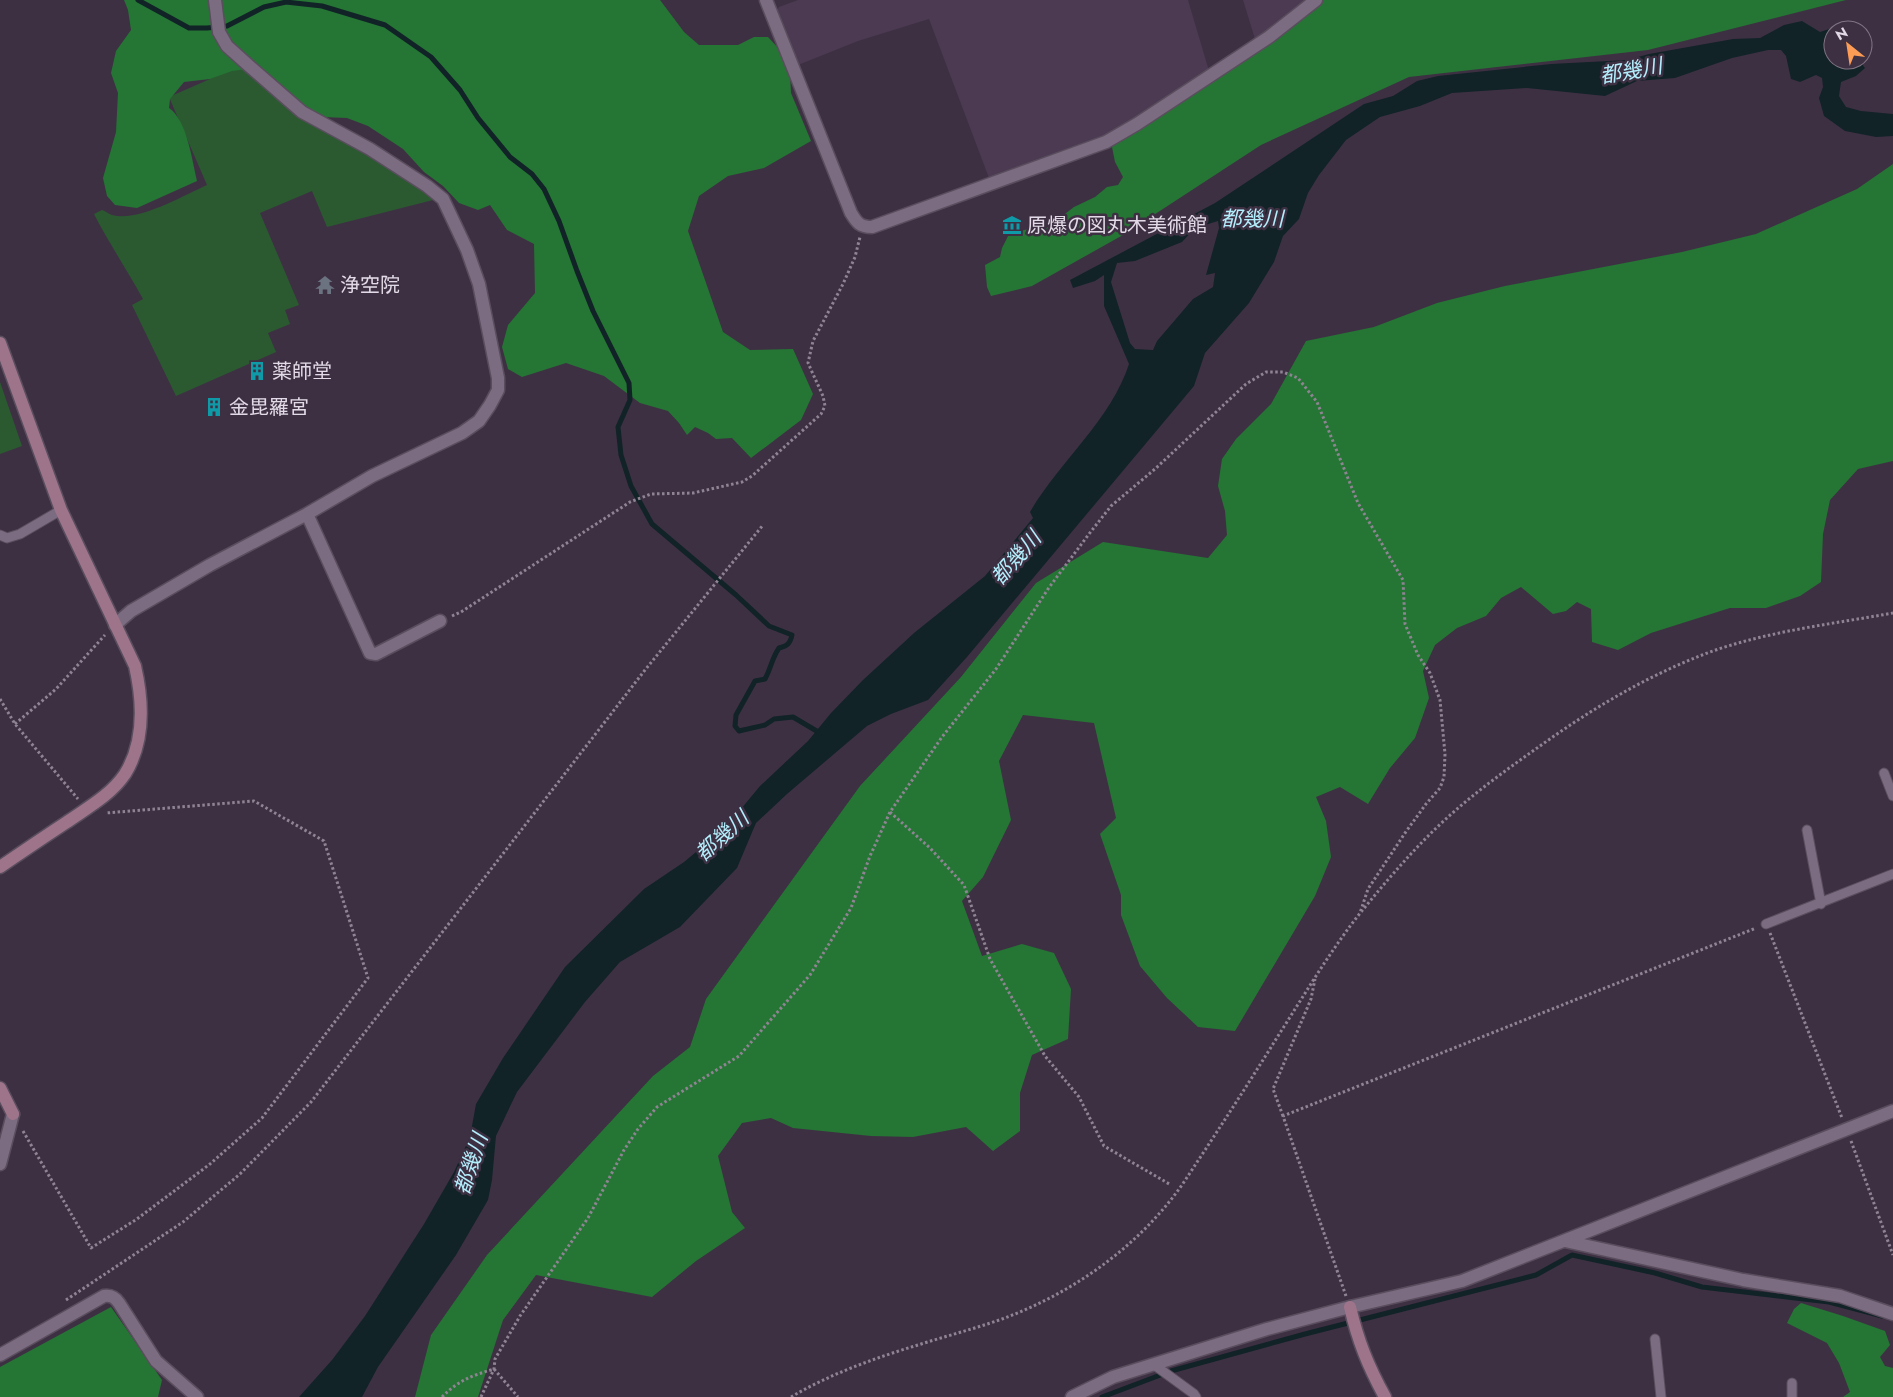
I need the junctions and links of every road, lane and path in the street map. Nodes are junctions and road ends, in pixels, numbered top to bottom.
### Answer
1 (215, 0) edge
2 (766, 0) edge
3 (1316, 0) edge
4 (863, 227) junction
5 (0, 343) edge
6 (61, 510) junction
7 (307, 514) junction
8 (763, 525) dead end
9 (0, 535) edge
10 (1893, 613) edge
11 (440, 621) joint
12 (115, 625) junction
13 (0, 699) edge
14 (15, 724) junction
15 (1884, 773) dead end
16 (1893, 796) edge
17 (86, 809) junction
18 (890, 812) junction
19 (1807, 830) dead end
20 (0, 867) edge
21 (1893, 874) edge
22 (1821, 904) junction
23 (1360, 913) junction
24 (1766, 924) junction
25 (1316, 977) junction
26 (0, 1088) edge
27 (1893, 1111) edge
28 (13, 1114) junction
29 (1283, 1116) junction
30 (1847, 1129) junction
31 (0, 1164) edge
32 (1171, 1185) dead end
33 (1565, 1241) junction
34 (1893, 1255) edge
35 (65, 1300) dead end
36 (1350, 1307) junction
37 (1893, 1314) edge
38 (1655, 1338) dead end
39 (0, 1356) edge
40 (1152, 1364) junction
41 (494, 1369) junction
42 (1792, 1383) dead end
43 (196, 1396) edge
44 (442, 1397) edge
45 (481, 1397) edge
46 (518, 1397) edge
47 (791, 1397) edge
48 (1072, 1397) edge
49 (1196, 1397) edge
50 (1385, 1397) edge
51 (1661, 1397) edge
52 (1792, 1397) edge

1 - 7 street
2 - 4 street
3 - 4 street
4 - 11 path
5 - 6 street
6 - 9 lane
6 - 12 street
7 - 11 street
7 - 12 street
8 - 35 path
10 - 23 path
12 - 14 path
12 - 17 street
13 - 14 path
14 - 17 path
15 - 16 lane
17 - 20 street
17 - 28 path
18 - 23 path
18 - 32 path
18 - 41 path
19 - 22 lane
21 - 22 lane
22 - 24 lane
23 - 25 path
24 - 29 path
24 - 30 path
25 - 29 path
25 - 47 path
26 - 28 street
27 - 30 street
28 - 31 street
29 - 36 path
30 - 33 street
30 - 34 path
33 - 36 street
33 - 37 street
36 - 40 street
36 - 50 street
38 - 51 lane
39 - 43 street
40 - 48 street
40 - 49 lane
41 - 44 path
41 - 45 path
41 - 46 path
42 - 52 lane

